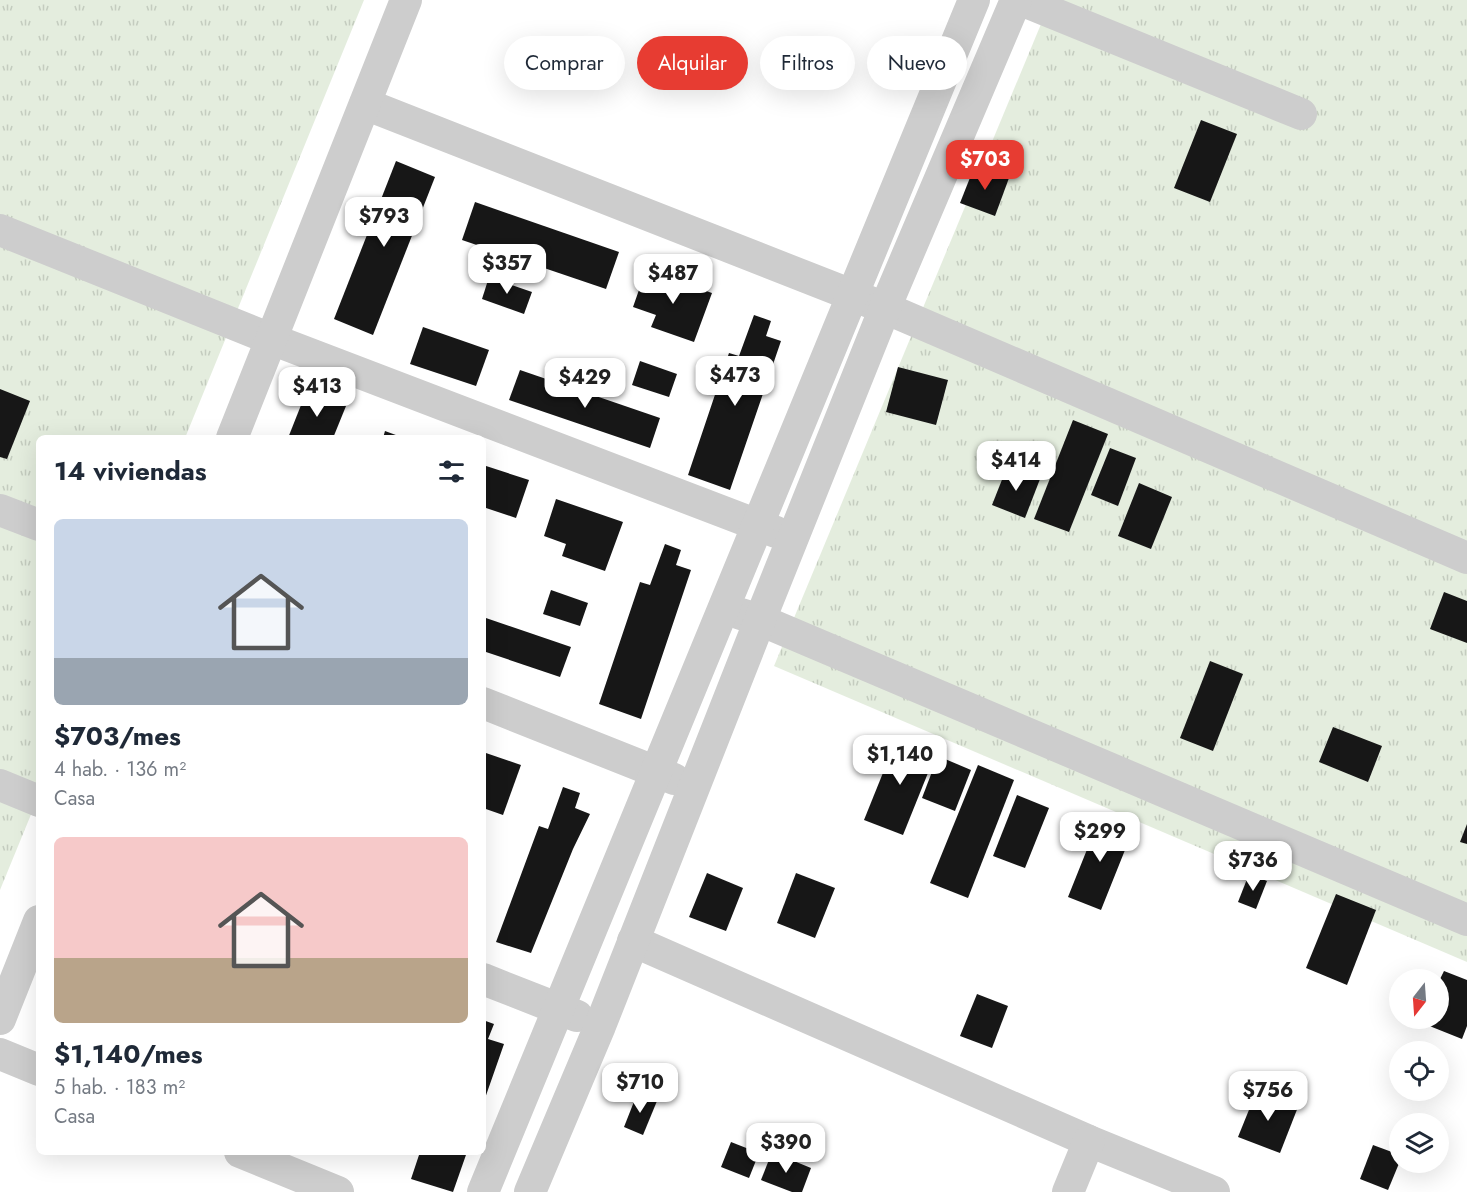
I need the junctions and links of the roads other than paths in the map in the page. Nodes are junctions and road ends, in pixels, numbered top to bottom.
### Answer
1 (406, 0) edge
2 (974, 0) edge
3 (1016, 0) edge
4 (1021, 0) edge
5 (365, 105) junction
6 (1301, 114) dead end
7 (0, 230) edge
8 (852, 295) junction
9 (885, 308) junction
10 (271, 339) junction
11 (233, 435) edge
12 (0, 510) edge
13 (36, 524) edge
14 (758, 525) junction
15 (793, 538) junction
16 (1467, 558) edge
17 (723, 609) junction
18 (760, 620) junction
19 (486, 703) edge
20 (656, 772) junction
21 (0, 785) edge
22 (694, 787) junction
23 (36, 800) edge
24 (1467, 920) edge
25 (36, 929) edge
26 (633, 941) junction
27 (486, 980) edge
28 (558, 1009) junction
29 (0, 1019) edge
30 (600, 1026) junction
31 (0, 1054) edge
32 (36, 1069) edge
33 (1089, 1141) junction
34 (247, 1155) edge
35 (338, 1192) edge
36 (483, 1192) edge
37 (530, 1192) edge
38 (1068, 1192) edge
39 (1214, 1192) edge

1 - 5 street
2 - 8 street
3 - 9 street
4 - 6 street
5 - 8 street
5 - 10 street
7 - 10 street
8 - 9 street
8 - 14 street
9 - 15 street
9 - 16 street
10 - 11 street
10 - 14 street
12 - 13 street
14 - 15 street
14 - 17 street
15 - 18 street
17 - 18 street
17 - 20 street
18 - 22 street
18 - 24 street
19 - 20 street
20 - 22 street
20 - 28 street
21 - 23 street
22 - 26 street
25 - 29 street
26 - 30 street
26 - 33 street
27 - 28 street
28 - 30 street
28 - 36 street
30 - 37 street
31 - 32 street
33 - 38 street
33 - 39 street
34 - 35 street

